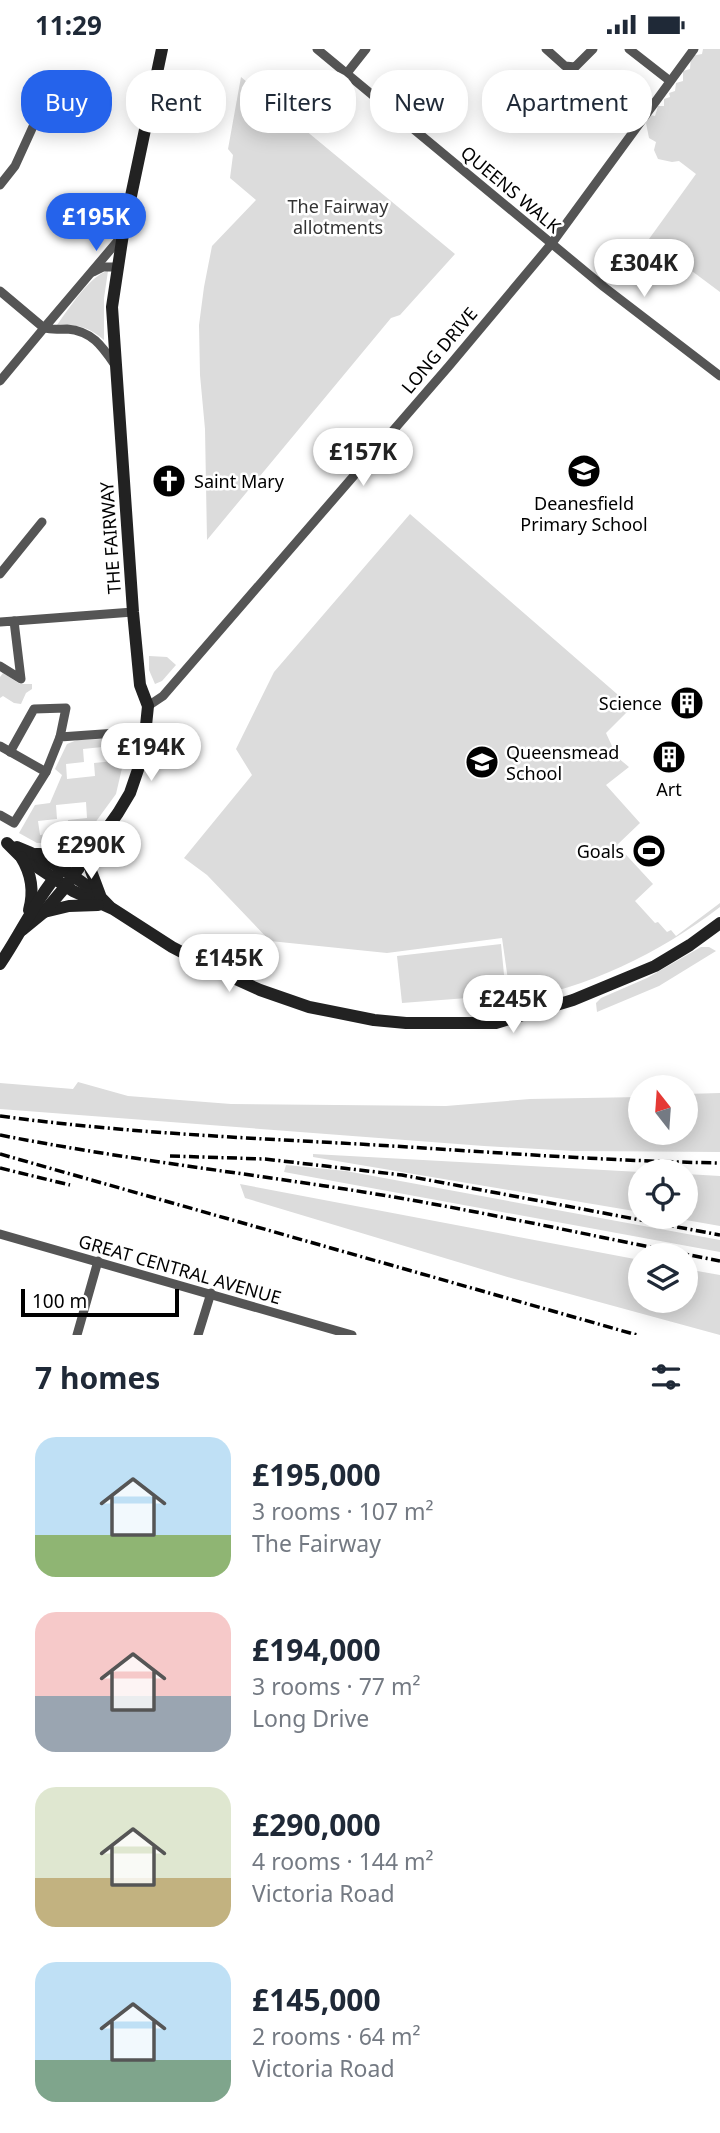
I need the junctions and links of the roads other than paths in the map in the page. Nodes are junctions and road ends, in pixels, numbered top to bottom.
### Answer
1 (162, 49) edge
2 (317, 49) edge
3 (366, 49) edge
4 (545, 49) edge
5 (593, 49) edge
6 (629, 49) edge
7 (694, 49) edge
8 (342, 70) edge
9 (348, 70) edge
10 (356, 81) edge
11 (670, 81) junction
12 (30, 133) edge
13 (0, 185) edge
14 (123, 234) junction
15 (552, 243) junction
16 (118, 267) junction
17 (87, 277) junction
18 (0, 291) edge
19 (44, 328) junction
20 (115, 366) junction
21 (720, 376) edge
22 (0, 381) edge
23 (42, 522) dead end
24 (0, 574) edge
25 (133, 612) junction
26 (14, 621) junction
27 (0, 622) edge
28 (0, 666) edge
29 (148, 706) junction
30 (145, 731) junction
31 (60, 737) junction
32 (0, 746) edge
33 (10, 752) junction
34 (46, 772) junction
35 (0, 815) edge
36 (3, 841) edge
37 (94, 844) junction
38 (36, 854) junction
39 (19, 855) junction
40 (57, 874) junction
41 (69, 882) junction
42 (105, 903) junction
43 (44, 912) junction
44 (27, 917) junction
45 (720, 923) edge
46 (22, 930) junction
47 (0, 964) edge
48 (0, 1234) edge
49 (98, 1261) junction
50 (211, 1293) junction
51 (77, 1335) edge
52 (198, 1335) edge
53 (349, 1335) edge

1 - 14 street, THE FAIRWAY
2 - 8 street, QUEENS WALK
3 - 9 street
4 - 5 street
6 - 11 street
7 - 11 street, LONG DRIVE
10 - 15 street, QUEENS WALK
11 - 15 street, LONG DRIVE
12 - 13 street
14 - 16 street, THE FAIRWAY
14 - 17 street, THE FAIRWAY
15 - 21 street, QUEENS WALK
15 - 29 street, LONG DRIVE
16 - 17 street
16 - 20 street, THE FAIRWAY
17 - 19 street, THE FAIRWAY
18 - 19 street
19 - 20 street
19 - 22 street, THE FAIRWAY
20 - 25 street, THE FAIRWAY
23 - 24 street
25 - 26 street
25 - 29 street, THE FAIRWAY
26 - 27 street
26 - 28 street
29 - 30 street
30 - 31 street
30 - 37 street
31 - 33 street
31 - 34 street
32 - 33 street
33 - 34 street
34 - 35 street
36 - 38 street
36 - 39 street
37 - 38 street
37 - 40 street
37 - 41 street
37 - 42 street
38 - 40 street
39 - 40 street
39 - 44 street
40 - 41 street
40 - 44 street
41 - 42 street
41 - 43 street
42 - 43 street
42 - 45 street
43 - 46 street
44 - 46 street
46 - 47 street
48 - 49 street, GREAT CENTRAL AVENUE
49 - 50 street, GREAT CENTRAL AVENUE
49 - 51 street
50 - 52 street
50 - 53 street, GREAT CENTRAL AVENUE

